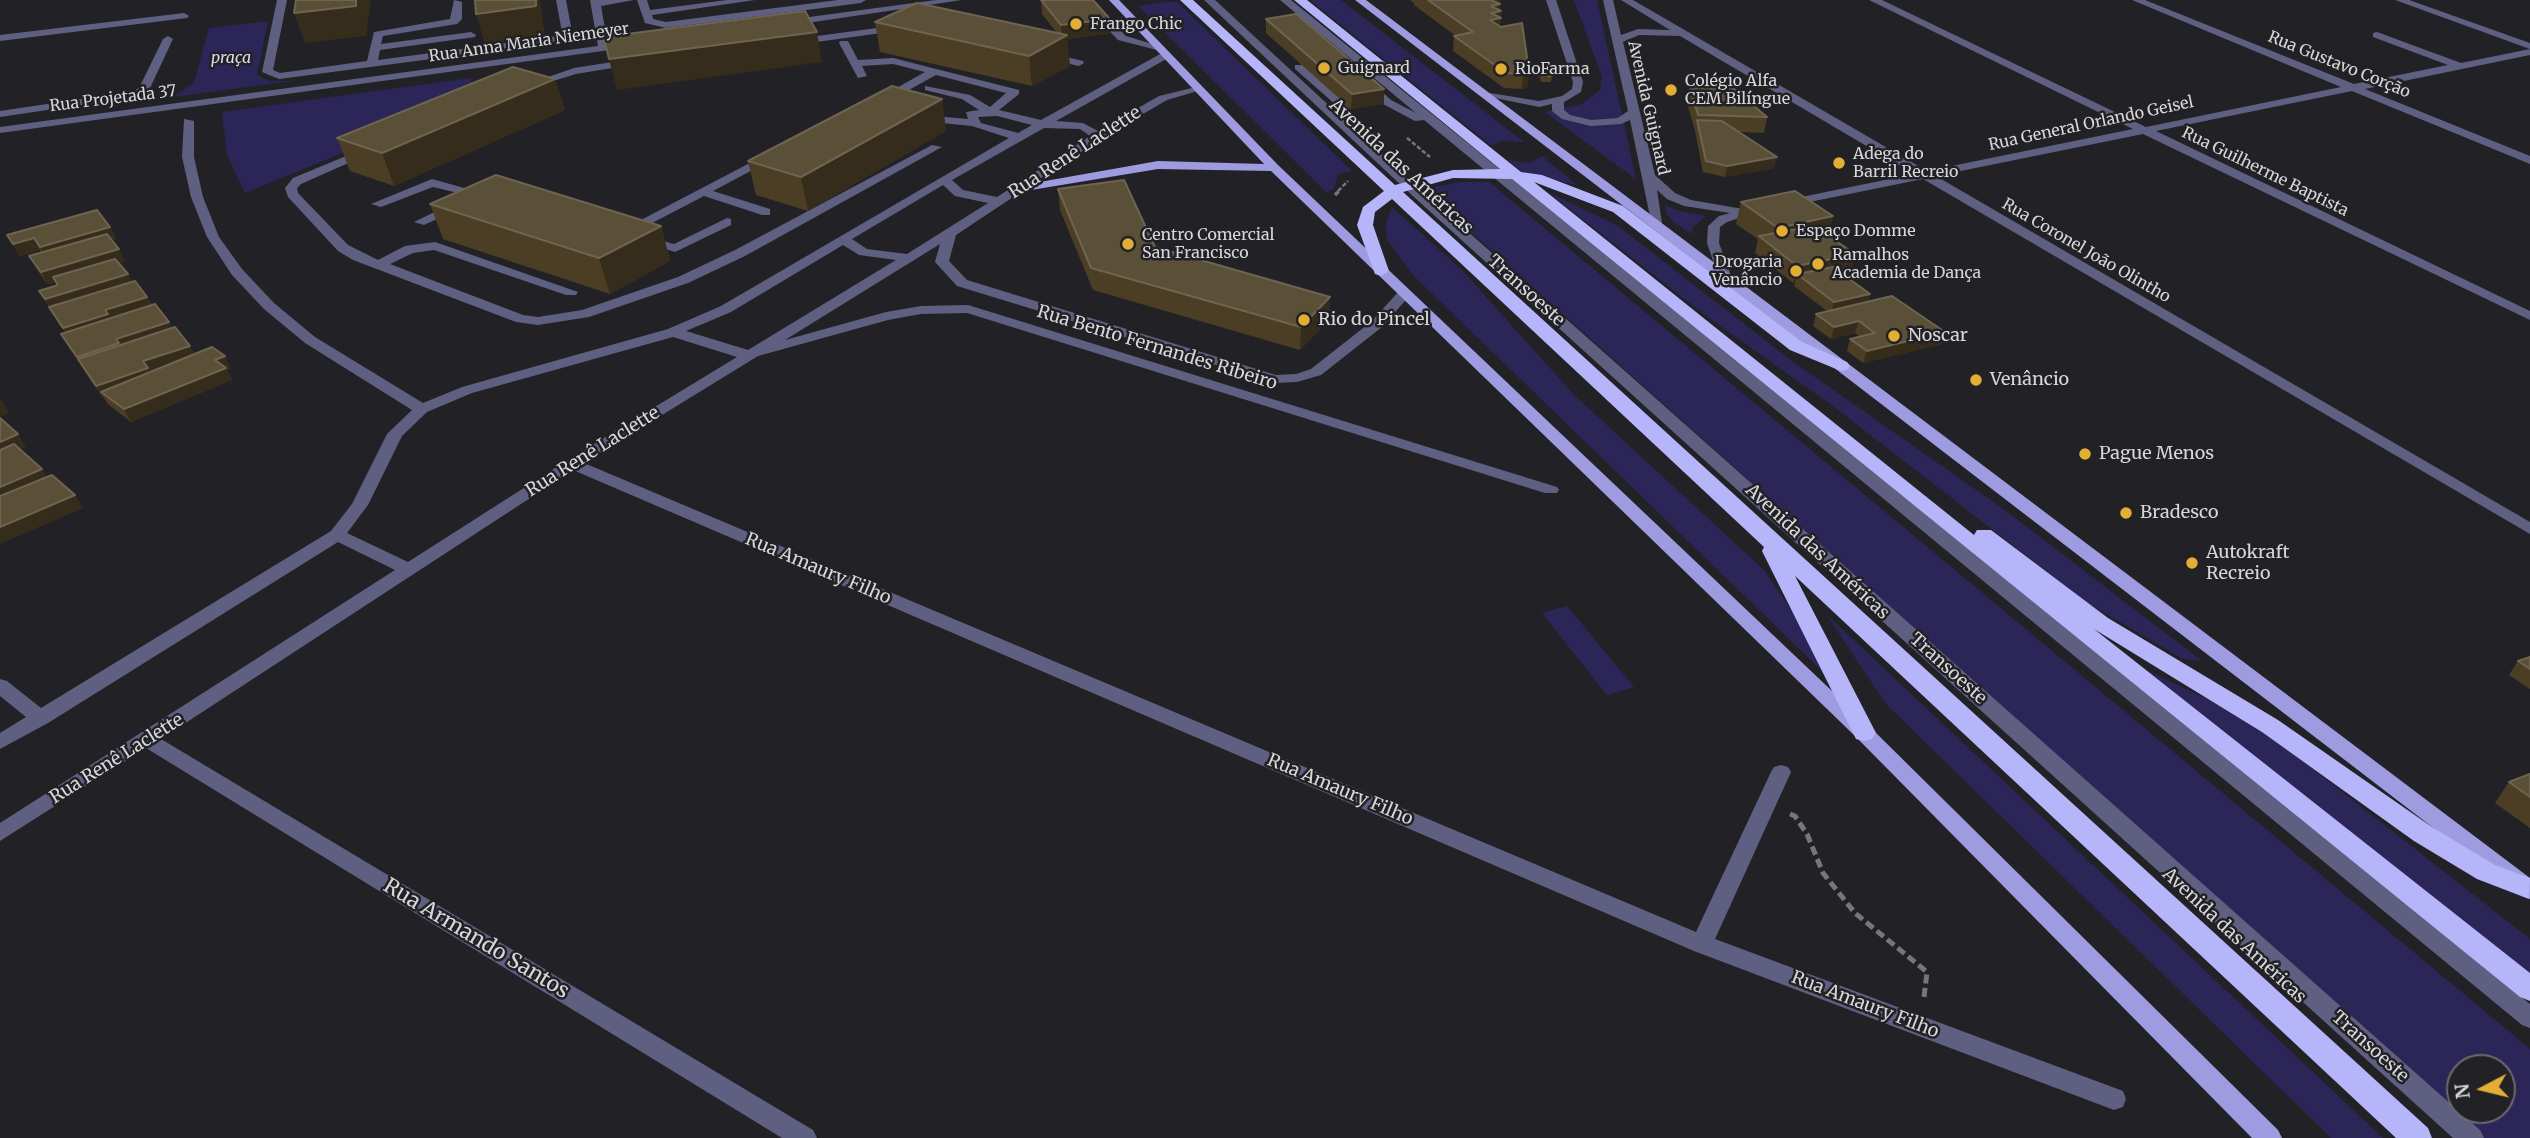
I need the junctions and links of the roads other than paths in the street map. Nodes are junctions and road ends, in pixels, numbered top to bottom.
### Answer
1 (282, 0) edge
2 (561, 0) edge
3 (629, 0) edge
4 (642, 0) edge
5 (750, 0) edge
6 (861, 0) edge
7 (957, 0) edge
8 (1084, 0) edge
9 (1114, 0) edge
10 (1186, 0) edge
11 (1209, 0) edge
12 (1360, 0) edge
13 (1550, 0) edge
14 (1608, 0) edge
15 (1626, 0) edge
16 (1874, 0) edge
17 (2137, 0) edge
18 (2400, 0) edge
19 (1292, 1) edge
20 (457, 2) dead end
21 (595, 2) edge
22 (646, 13) junction
23 (184, 16) dead end
24 (778, 25) edge
25 (907, 27) edge
26 (1305, 33) edge
27 (471, 35) dead end
28 (2377, 35) dead end
29 (1689, 36) junction
30 (0, 38) edge
31 (168, 40) dead end
32 (644, 43) edge
33 (783, 43) edge
34 (844, 43) dead end
35 (1617, 43) junction
36 (2530, 46) edge
37 (374, 48) junction
38 (603, 48) junction
39 (1161, 51) junction
40 (2530, 52) edge
41 (1041, 54) edge
42 (646, 61) edge
43 (855, 63) junction
44 (1079, 63) dead end
45 (372, 65) junction
46 (2459, 66) junction
47 (935, 71) junction
48 (862, 76) dead end
49 (1356, 76) edge
50 (929, 88) dead end
51 (2354, 88) junction
52 (517, 90) edge
53 (1196, 90) junction
54 (892, 95) junction
55 (1490, 96) junction
56 (905, 98) edge
57 (231, 100) joint
58 (1558, 101) junction
59 (868, 107) edge
60 (944, 108) dead end
61 (1634, 112) junction
62 (991, 113) junction
63 (0, 114) edge
64 (914, 117) edge
65 (972, 118) junction
66 (188, 121) dead end
67 (1042, 124) junction
68 (0, 130) edge
69 (2144, 131) junction
70 (1450, 135) junction
71 (1098, 136) junction
72 (1018, 137) junction
73 (936, 147) edge
74 (375, 148) edge
75 (785, 150) edge
76 (2530, 160) edge
77 (1274, 168) junction
78 (1507, 174) junction
79 (1648, 176) junction
80 (1925, 177) junction
81 (944, 178) junction
82 (1400, 189) junction
83 (1017, 190) junction
84 (702, 192) junction
85 (478, 195) junction
86 (498, 195) edge
87 (999, 201) junction
88 (377, 204) edge
89 (1752, 210) junction
90 (766, 212) edge
91 (420, 222) dead end
92 (727, 222) dead end
93 (1656, 223) junction
94 (950, 233) junction
95 (845, 241) junction
96 (908, 258) junction
97 (378, 265) junction
98 (1381, 271) junction
99 (1725, 278) junction
100 (570, 292) edge
101 (1404, 294) junction
102 (2530, 316) edge
103 (673, 332) junction
104 (747, 355) junction
105 (1841, 366) junction
106 (422, 409) junction
107 (572, 464) junction
108 (1551, 490) dead end
109 (1909, 493) junction
110 (2530, 529) edge
111 (337, 535) junction
112 (1765, 537) junction
113 (410, 570) junction
114 (0, 686) edge
115 (41, 718) junction
116 (1864, 733) junction
117 (148, 740) junction
118 (0, 742) edge
119 (1781, 772) dead end
120 (0, 833) edge
121 (2529, 890) edge
122 (1702, 944) junction
123 (2530, 989) edge
124 (2530, 1018) edge
125 (2114, 1100) dead end
126 (804, 1138) edge
127 (2269, 1138) edge
128 (2417, 1138) edge
129 (2471, 1138) edge

1 - 45 street
2 - 45 street
3 - 21 street
4 - 22 street
5 - 22 street
6 - 22 street
7 - 24 street
8 - 39 street
9 - 39 main road
10 - 82 highway, Avenida das Américas
11 - 82 street, Transoeste
12 - 55 main road
13 - 58 street
14 - 35 street, Avenida Guignard
15 - 29 street, Rua Coronel João Olintho
16 - 69 street, Rua Guilherme Baptista
17 - 51 street, Rua Gustavo Corção
18 - 36 street
19 - 26 street
19 - 70 street
19 - 78 highway
20 - 37 street
21 - 38 street
23 - 30 street
25 - 33 street
27 - 37 street
28 - 46 street
29 - 35 street
29 - 80 street, Rua Coronel João Olintho
31 - 63 street
32 - 38 street, Rua Anna Maria Niemeyer
34 - 43 street
35 - 61 street, Avenida Guignard
37 - 45 street
38 - 57 street, Rua Anna Maria Niemeyer
39 - 53 main road
39 - 67 street, Rua Renê Laclette
40 - 46 street, Rua General Orlando Geisel
41 - 44 street
42 - 52 street
43 - 47 street
43 - 48 street
46 - 51 street, Rua General Orlando Geisel
47 - 54 street
47 - 62 street
49 - 70 street
50 - 62 street
51 - 69 street, Rua General Orlando Geisel
51 - 76 street, Rua Gustavo Corção
53 - 71 street, Rua Renê Laclette
53 - 77 main road
54 - 56 street
54 - 59 street
55 - 58 street
55 - 93 main road
57 - 68 street, Rua Projetada 37
58 - 61 street
60 - 65 street
61 - 79 street, Avenida Guignard
62 - 65 street
62 - 67 street
64 - 65 street
65 - 72 street
66 - 106 street
67 - 71 street
67 - 72 street, Rua Renê Laclette
69 - 80 street, Rua General Orlando Geisel
69 - 102 street, Rua Guilherme Baptista
70 - 78 street
71 - 83 street, Rua Renê Laclette
72 - 81 street, Rua Renê Laclette
73 - 97 street
74 - 97 street
75 - 84 street
77 - 83 main road
77 - 98 main road
78 - 82 highway
78 - 105 highway
78 - 109 highway
78 - 124 street
79 - 89 street
79 - 93 street, Avenida Guignard
80 - 89 street, Rua General Orlando Geisel
80 - 110 street, Rua Coronel João Olintho
81 - 87 street
81 - 95 street, Rua Renê Laclette
82 - 98 highway
82 - 112 highway, Avenida das Américas
82 - 129 street, Transoeste
83 - 87 street, Rua Renê Laclette
84 - 90 street
84 - 92 street
85 - 86 street
85 - 88 street
85 - 91 street
87 - 94 street, Rua Renê Laclette
89 - 99 street, Rua General Orlando Geisel
93 - 99 main road
94 - 96 street, Rua Renê Laclette
94 - 101 street, Rua Bento Fernandes Ribeiro
95 - 96 street
95 - 103 street, Rua Renê Laclette
96 - 104 street, Rua Renê Laclette
97 - 100 street
98 - 101 main road
99 - 105 main road
101 - 116 main road
103 - 104 street
103 - 106 street, Rua Renê Laclette
104 - 107 street, Rua Renê Laclette
104 - 108 street, Rua Bento Fernandes Ribeiro
105 - 121 main road
106 - 111 street, Rua Renê Laclette
107 - 113 street, Rua Renê Laclette
107 - 122 street, Rua Amaury Filho
109 - 121 highway
109 - 123 highway
111 - 113 street
111 - 115 street, Rua Renê Laclette
112 - 116 highway
112 - 128 highway, Avenida das Américas
113 - 117 street, Rua Renê Laclette
114 - 115 street
115 - 118 street, Rua Renê Laclette
116 - 127 main road
117 - 120 street, Rua Renê Laclette
117 - 126 street, Rua Armando Santos
119 - 122 street
122 - 125 street, Rua Amaury Filho

